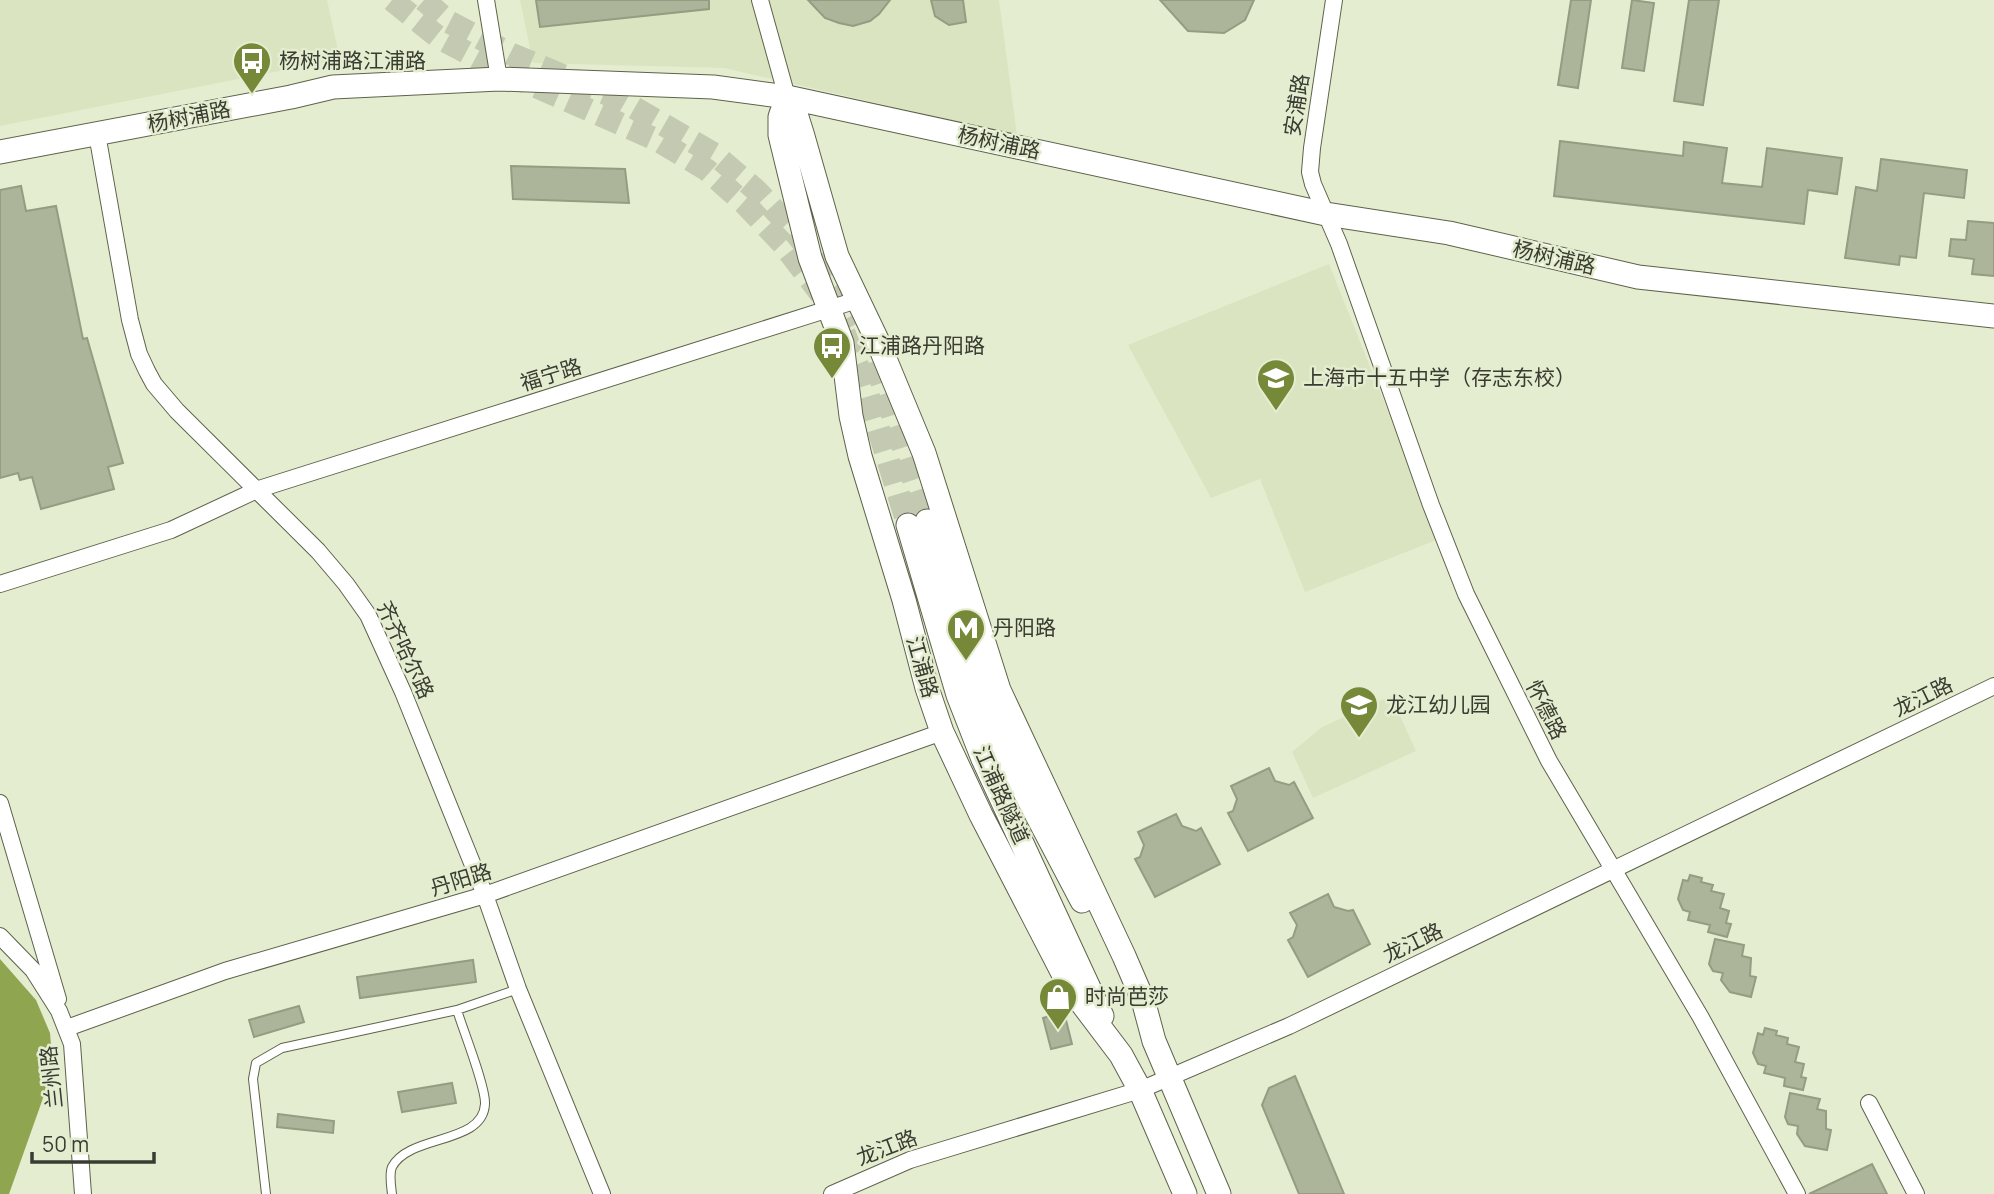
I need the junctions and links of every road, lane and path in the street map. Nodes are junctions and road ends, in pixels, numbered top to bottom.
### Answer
1 (486, 0) edge
2 (760, 0) edge
3 (1334, 0) edge
4 (499, 79) junction
5 (787, 97) junction
6 (97, 134) junction
7 (0, 152) edge
8 (1326, 214) junction
9 (857, 300) junction
10 (831, 309) junction
11 (1994, 316) edge
12 (259, 489) junction
13 (0, 584) edge
14 (1994, 686) edge
15 (942, 732) junction
16 (0, 803) edge
17 (1613, 870) junction
18 (485, 895) junction
19 (0, 936) edge
20 (518, 989) junction
21 (457, 1010) junction
22 (67, 1028) junction
23 (1154, 1041) junction
24 (1121, 1055) junction
25 (1171, 1079) junction
26 (1140, 1090) junction
27 (1869, 1103) dead end
28 (83, 1194) edge
29 (266, 1194) edge
30 (392, 1194) edge
31 (602, 1194) edge
32 (832, 1194) edge
33 (1185, 1194) edge
34 (1219, 1194) edge
35 (1797, 1194) edge
36 (1916, 1194) edge

1 - 4 street
2 - 5 street, 江浦路
3 - 8 street, 安浦路
4 - 5 main road, 杨树浦路
4 - 6 main road, 杨树浦路
5 - 8 main road, 杨树浦路
5 - 9 main road, 江浦路
5 - 10 main road, 江浦路
6 - 7 main road, 杨树浦路
6 - 12 street, 齐齐哈尔路
8 - 11 main road, 杨树浦路
8 - 17 street, 怀德路
9 - 10 street, 福宁路
9 - 23 main road, 江浦路
10 - 12 street, 福宁路
10 - 15 main road, 江浦路
12 - 13 street, 福宁路
12 - 18 street, 齐齐哈尔路
14 - 17 street, 龙江路
15 - 18 street, 丹阳路
15 - 24 main road, 江浦路
16 - 22 street
17 - 25 street, 龙江路
17 - 35 street, 怀德路
18 - 20 street, 齐齐哈尔路
18 - 22 street, 丹阳路
19 - 22 street, 兰州路
20 - 21 lane
20 - 31 street, 齐齐哈尔路
21 - 29 lane
21 - 30 lane
22 - 28 street, 兰州路
23 - 24 main road, 江浦路隧道
23 - 25 main road, 江浦路
24 - 26 main road, 江浦路
25 - 26 street, 龙江路
25 - 34 main road, 江浦路
26 - 32 street, 龙江路
26 - 33 main road, 江浦路
27 - 36 street

